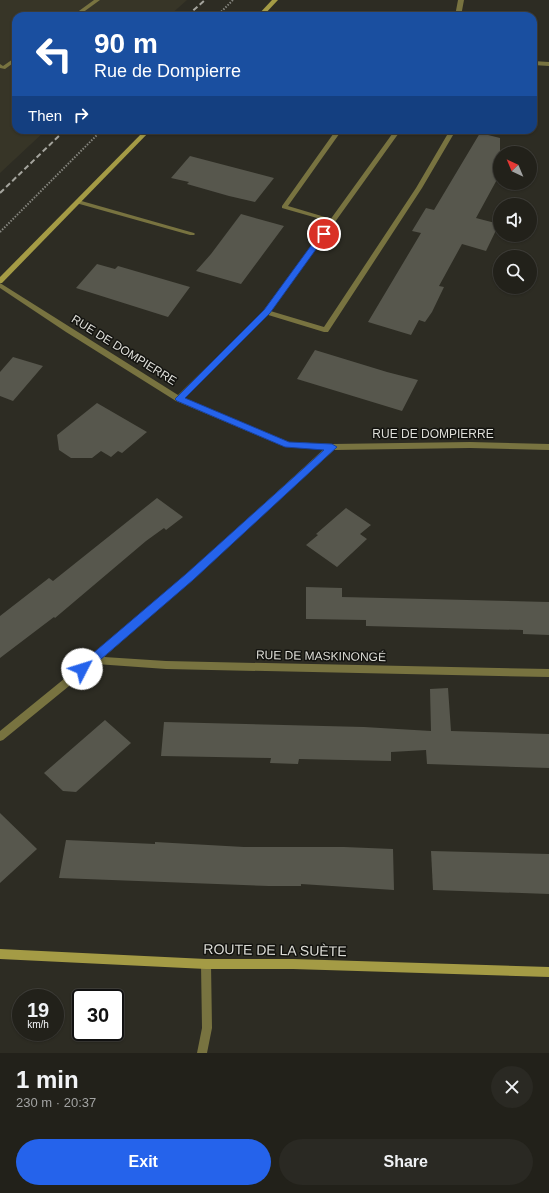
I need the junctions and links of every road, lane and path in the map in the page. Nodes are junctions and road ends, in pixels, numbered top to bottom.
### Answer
1 (97, 0) edge
2 (233, 0) edge
3 (275, 0) edge
4 (461, 0) edge
5 (80, 12) edge
6 (221, 12) edge
7 (264, 12) edge
8 (459, 12) edge
9 (12, 62) edge
10 (537, 63) edge
11 (549, 64) edge
12 (0, 66) edge
13 (98, 134) edge
14 (144, 134) edge
15 (336, 134) edge
16 (395, 134) edge
17 (451, 134) edge
18 (78, 202) junction
19 (333, 221) junction
20 (0, 232) edge
21 (192, 234) dead end
22 (0, 282) edge
23 (0, 285) edge
24 (267, 312) junction
25 (180, 399) junction
26 (332, 447) junction
27 (549, 447) edge
28 (94, 660) junction
29 (549, 673) edge
30 (0, 737) edge
31 (0, 954) edge
32 (206, 964) junction
33 (549, 972) edge
34 (202, 1053) edge

1 - 5 street
2 - 6 path
3 - 7 street
4 - 8 street
9 - 12 street
10 - 11 street
13 - 20 path
14 - 18 street
15 - 19 street
16 - 19 street
17 - 24 street
18 - 21 street
18 - 22 street
19 - 24 street
23 - 25 street, RUE DE DOMPIERRE
24 - 25 street
25 - 26 street, RUE DE DOMPIERRE
26 - 27 street, RUE DE DOMPIERRE
26 - 28 street
28 - 29 street, RUE DE MASKINONGÉ
28 - 30 street
31 - 32 street, ROUTE DE LA SUÈTE
32 - 33 street, ROUTE DE LA SUÈTE
32 - 34 street

